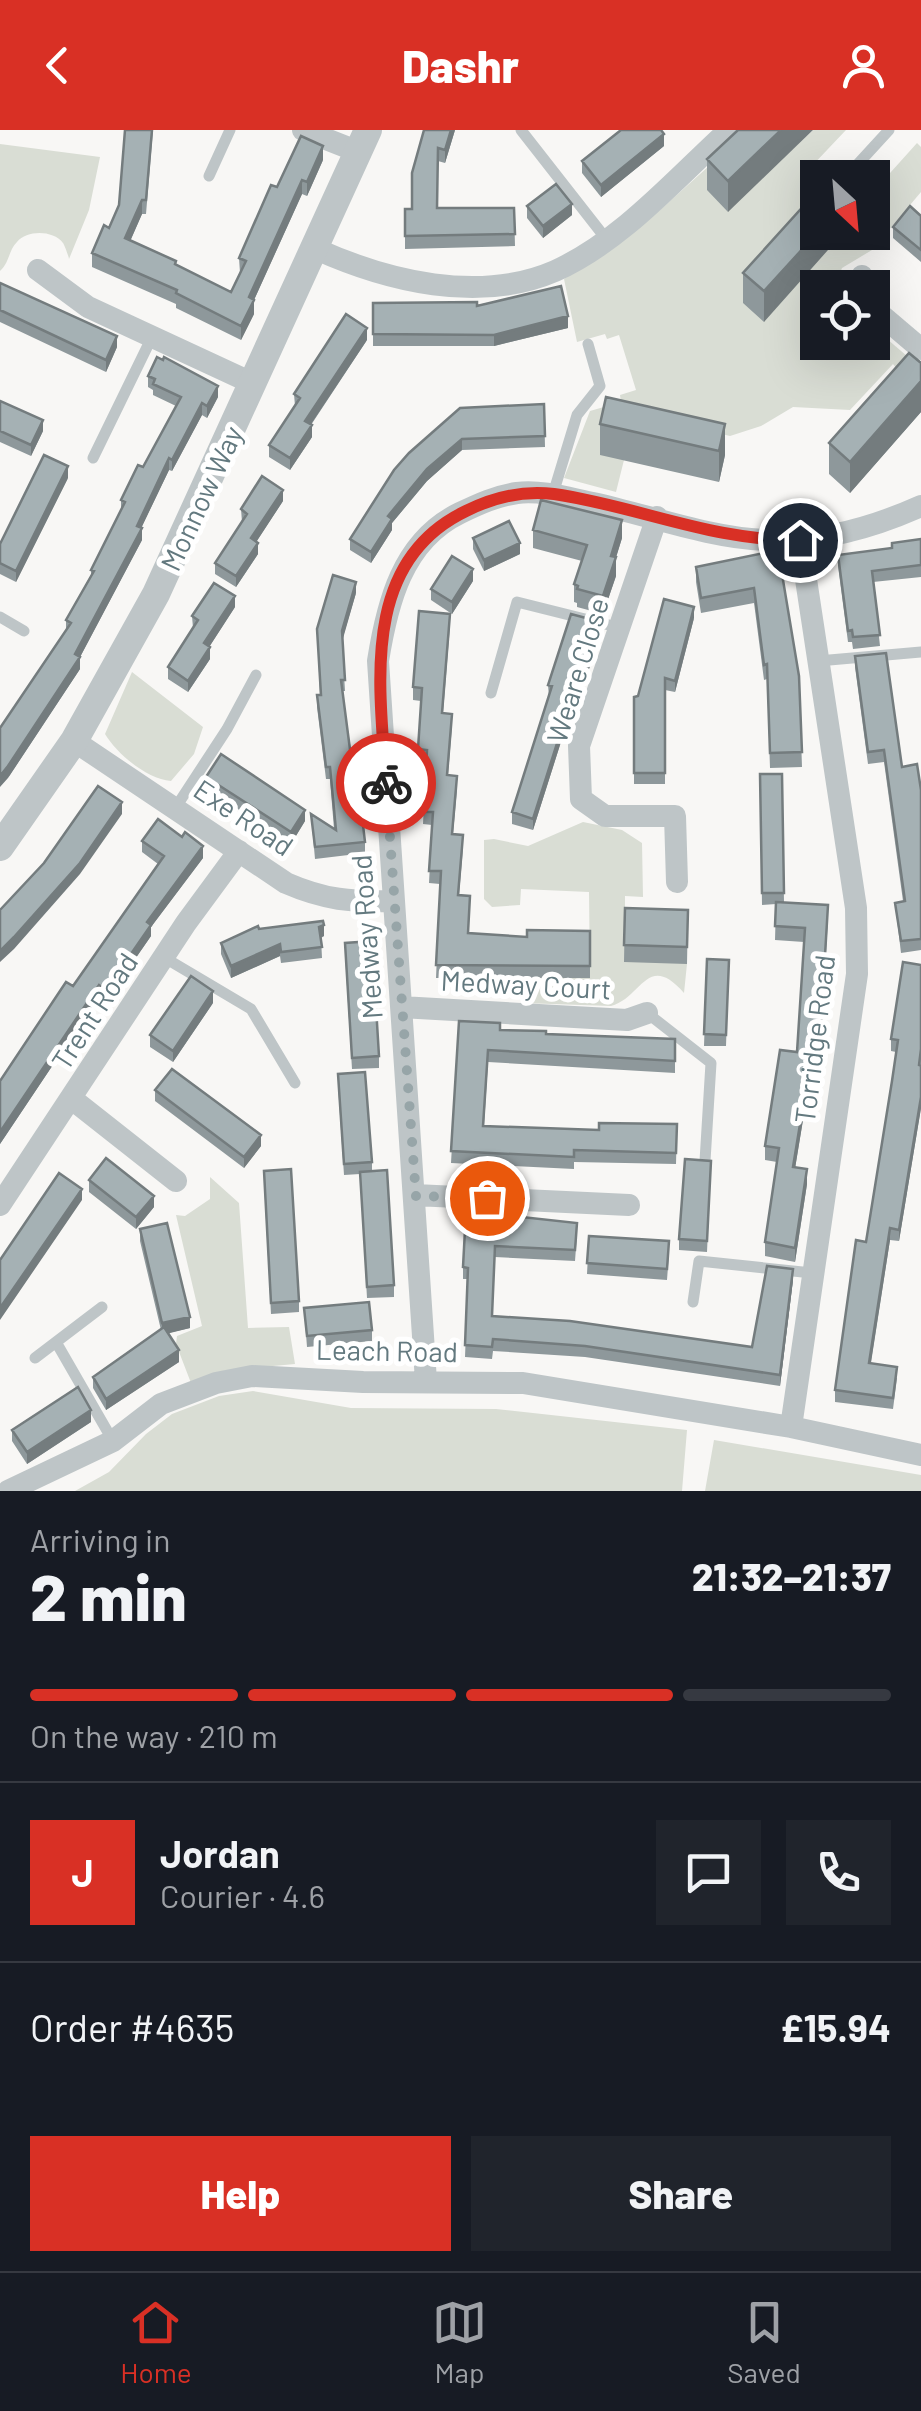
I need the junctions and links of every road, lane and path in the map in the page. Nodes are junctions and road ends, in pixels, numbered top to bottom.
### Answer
1 (230, 130) edge
2 (303, 130) edge
3 (520, 130) edge
4 (730, 130) edge
5 (889, 130) edge
6 (364, 141) edge
7 (862, 160) edge
8 (209, 176) dead end
9 (607, 240) junction
10 (316, 249) junction
11 (38, 270) dead end
12 (890, 323) edge
13 (152, 338) junction
14 (588, 344) dead end
15 (921, 349) edge
16 (254, 384) junction
17 (93, 458) dead end
18 (554, 494) junction
19 (921, 506) edge
20 (657, 517) junction
21 (800, 540) junction
22 (0, 617) edge
23 (620, 628) junction
24 (24, 631) dead end
25 (921, 652) edge
26 (818, 661) junction
27 (256, 675) dead end
28 (491, 693) dead end
29 (74, 741) junction
30 (176, 807) junction
31 (0, 847) edge
32 (239, 851) junction
33 (678, 882) dead end
34 (393, 900) junction
35 (165, 958) junction
36 (401, 1007) junction
37 (647, 1013) joint
38 (295, 1083) dead end
39 (72, 1099) junction
40 (705, 1161) edge
41 (176, 1181) dead end
42 (416, 1196) junction
43 (630, 1204) dead end
44 (0, 1205) edge
45 (812, 1273) junction
46 (693, 1302) dead end
47 (102, 1307) dead end
48 (56, 1342) junction
49 (35, 1358) dead end
50 (426, 1380) junction
51 (791, 1427) junction
52 (113, 1442) junction
53 (921, 1455) edge
54 (8, 1491) edge

1 - 8 lane
2 - 6 street
3 - 9 lane
4 - 9 street
5 - 7 lane
6 - 10 street, Monnow Way
9 - 10 street
10 - 16 street, Monnow Way
11 - 13 street
12 - 15 street
13 - 16 street
13 - 17 lane
14 - 18 lane
16 - 29 street, Monnow Way
18 - 20 street, Medway Road
18 - 34 street, Medway Road
19 - 21 street, Medway Road
20 - 21 street, Medway Road
20 - 23 street, Weare Close
21 - 26 street, Torridge Road
22 - 24 lane
23 - 28 lane
23 - 33 street, Weare Close
25 - 26 lane
26 - 45 street, Torridge Road
27 - 30 lane
29 - 30 street, Exe Road
29 - 31 street, Monnow Way
30 - 32 street, Exe Road
32 - 34 street, Exe Road
32 - 35 street, Trent Road
34 - 36 street, Medway Road
35 - 38 lane
35 - 39 street, Trent Road
36 - 37 street, Medway Court
36 - 42 street, Medway Road
37 - 40 lane
39 - 41 street
39 - 44 street, Trent Road
42 - 43 street
42 - 50 street, Medway Road
45 - 46 lane
45 - 51 street, Torridge Road
47 - 48 lane
48 - 49 lane
48 - 52 lane
50 - 51 street, Leach Road
50 - 52 street, Leach Road
51 - 53 street, Leach Road
52 - 54 street, Leach Road

